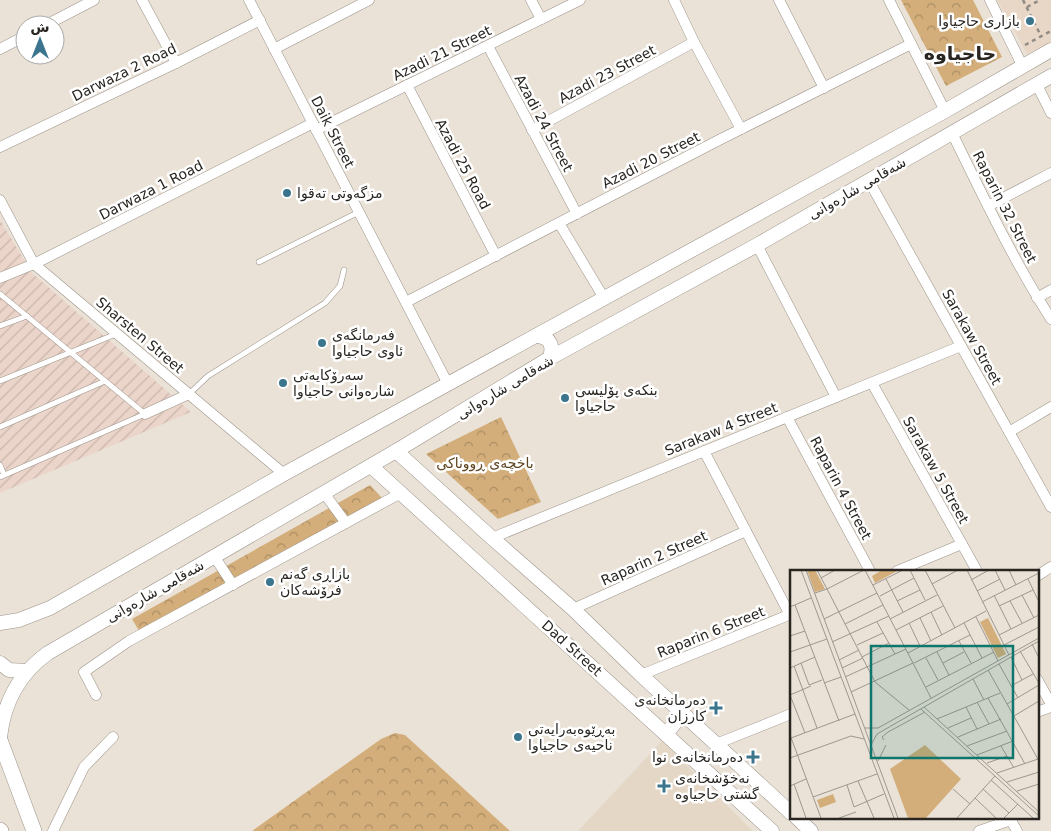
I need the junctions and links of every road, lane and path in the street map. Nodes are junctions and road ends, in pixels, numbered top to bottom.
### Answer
1 (94, 0) edge
2 (142, 0) edge
3 (249, 0) edge
4 (531, 0) edge
5 (580, 0) edge
6 (674, 0) edge
7 (778, 0) edge
8 (889, 0) edge
9 (990, 0) edge
10 (1023, 0) edge
11 (1040, 0) edge
12 (366, 1) edge
13 (1027, 7) junction
14 (65, 15) edge
15 (541, 19) junction
16 (260, 20) junction
17 (1051, 31) edge
18 (1041, 36) junction
19 (15, 41) edge
20 (694, 42) junction
21 (911, 44) junction
22 (488, 46) junction
23 (0, 49) edge
24 (274, 49) junction
25 (1014, 50) junction
26 (1051, 50) edge
27 (176, 63) junction
28 (1022, 67) junction
29 (1051, 76) edge
30 (407, 85) junction
31 (1037, 85) junction
32 (824, 88) junction
33 (944, 111) junction
34 (1051, 113) edge
35 (315, 126) junction
36 (741, 129) junction
37 (532, 130) junction
38 (952, 133) junction
39 (0, 147) edge
40 (1051, 173) edge
41 (869, 181) junction
42 (0, 200) edge
43 (988, 206) junction
44 (359, 212) junction
45 (577, 214) junction
46 (559, 223) junction
47 (757, 245) junction
48 (496, 256) junction
49 (259, 262) dead end
50 (34, 264) junction
51 (344, 270) dead end
52 (0, 278) edge
53 (1051, 290) edge
54 (0, 294) edge
55 (604, 298) junction
56 (1037, 298) junction
57 (406, 302) junction
58 (27, 316) junction
59 (1051, 319) edge
60 (0, 326) edge
61 (117, 334) junction
62 (538, 336) junction
63 (961, 346) junction
64 (71, 353) junction
65 (550, 358) junction
66 (104, 380) junction
67 (0, 381) edge
68 (872, 383) junction
69 (448, 384) junction
70 (189, 394) junction
71 (836, 397) junction
72 (1051, 408) edge
73 (145, 414) junction
74 (787, 417) junction
75 (0, 427) edge
76 (1009, 432) junction
77 (396, 451) junction
78 (704, 451) junction
79 (0, 465) edge
80 (371, 466) junction
81 (284, 474) junction
82 (2, 476) edge
83 (324, 493) junction
84 (401, 493) junction
85 (1051, 507) edge
86 (346, 524) junction
87 (746, 532) junction
88 (492, 538) junction
89 (962, 544) junction
90 (214, 556) junction
91 (1051, 567) edge
92 (869, 570) edge
93 (898, 570) edge
94 (976, 570) edge
95 (1038, 575) edge
96 (233, 585) junction
97 (573, 609) junction
98 (790, 614) edge
99 (1, 626) edge
100 (0, 663) edge
101 (27, 671) junction
102 (641, 675) junction
103 (1038, 681) edge
104 (96, 695) dead end
105 (1051, 705) edge
106 (1038, 712) edge
107 (683, 713) junction
108 (790, 714) edge
109 (666, 734) junction
110 (113, 737) dead end
111 (0, 738) edge
112 (716, 744) junction
113 (790, 810) edge
114 (798, 818) edge
115 (1010, 819) edge
116 (34, 831) edge
117 (53, 831) edge
118 (772, 831) edge
119 (811, 831) edge
120 (979, 831) edge
121 (1017, 831) edge

1 - 14 street
2 - 27 street
3 - 16 street, Daik Street
4 - 15 street
5 - 15 street, Azadi 21 Street
6 - 20 street
7 - 32 street
8 - 21 street
9 - 25 street
10 - 13 path
11 - 13 path
12 - 24 street
13 - 18 path
15 - 22 street, Azadi 21 Street
16 - 24 street, Daik Street
16 - 27 street, Darwaza 2 Road
17 - 18 path
18 - 25 path
19 - 23 street
20 - 36 street
20 - 37 street, Azadi 23 Street
21 - 32 street, Azadi 20 Street
21 - 33 street
22 - 30 street, Azadi 21 Street
22 - 37 street, Azadi 24 Street
24 - 35 street, Daik Street
25 - 28 street
26 - 28 main road, شەقامی شارەوانی
27 - 39 street, Darwaza 2 Road
28 - 33 main road, شەقامی شارەوانی
29 - 31 main road, شەقامی شارەوانی
30 - 35 street, Azadi 21 Street
30 - 48 street, Azadi 25 Road
31 - 34 street
31 - 38 main road, شەقامی شارەوانی
32 - 36 street, Azadi 20 Street
33 - 55 main road, شەقامی شارەوانی
35 - 44 street, Daik Street
35 - 50 street, Darwaza 1 Road
36 - 45 street, Azadi 20 Street
37 - 45 street, Azadi 24 Street
38 - 41 main road, شەقامی شارەوانی
38 - 43 street, Raparin 32 Street
40 - 43 street
41 - 47 main road, شەقامی شارەوانی
41 - 63 street, Sarakaw Street
42 - 50 street, Sharsten Street
43 - 56 street, Raparin 32 Street
44 - 49 lane
44 - 57 street, Daik Street
45 - 46 street, Azadi 20 Street
46 - 48 street, Azadi 20 Street
46 - 55 street
47 - 65 main road, شەقامی شارەوانی
47 - 71 street
48 - 57 street, Azadi 20 Street
50 - 52 street, Darwaza 1 Road
50 - 61 street, Sharsten Street
51 - 70 lane
53 - 56 street
54 - 58 lane
55 - 62 main road, شەقامی شارەوانی
56 - 59 street, Raparin 32 Street
57 - 69 street, Daik Street
58 - 60 lane
58 - 64 lane
61 - 64 lane
61 - 70 street, Sharsten Street
62 - 65 main road
62 - 69 main road, شەقامی شارەوانی
63 - 68 street, Sarakaw 4 Street
63 - 76 street, Sarakaw Street
64 - 66 lane
64 - 67 lane
65 - 77 main road, شەقامی شارەوانی
66 - 73 lane
66 - 75 lane
68 - 71 street, Sarakaw 4 Street
68 - 89 street, Sarakaw 5 Street
69 - 81 main road, شەقامی شارەوانی
70 - 73 street
70 - 81 street, Sharsten Street
71 - 74 street, Sarakaw 4 Street
72 - 76 street
73 - 82 lane
74 - 78 street, Sarakaw 4 Street
74 - 92 street, Raparin 4 Street
76 - 85 street, Sarakaw Street
77 - 80 main road, شەقامی شارەوانی
77 - 88 main road, Dad Street
78 - 87 street
78 - 88 street, Sarakaw 4 Street
79 - 82 lane
80 - 83 main road, شەقامی شارەوانی
80 - 84 main road, Dad Street
81 - 99 main road, شەقامی شارەوانی
83 - 86 street
83 - 90 main road, شەقامی شارەوانی
84 - 86 street
84 - 109 main road, Dad Street
86 - 96 street
87 - 97 street, Raparin 2 Street
87 - 98 street
88 - 97 main road, Dad Street
89 - 93 street
89 - 94 street, Sarakaw 5 Street
90 - 96 street
90 - 101 main road, شەقامی شارەوانی
91 - 95 street
96 - 104 street
97 - 102 main road, Dad Street
98 - 102 street, Raparin 6 Street
100 - 101 main road
101 - 111 main road, شەقامی شارەوانی
102 - 107 main road, Dad Street
103 - 105 street
105 - 106 street
107 - 109 main road
107 - 112 main road, Dad Street
108 - 112 street
109 - 118 main road, Dad Street
110 - 117 street
111 - 116 main road
112 - 113 main road, Dad Street
114 - 119 main road, Dad Street
115 - 120 street
115 - 121 street

